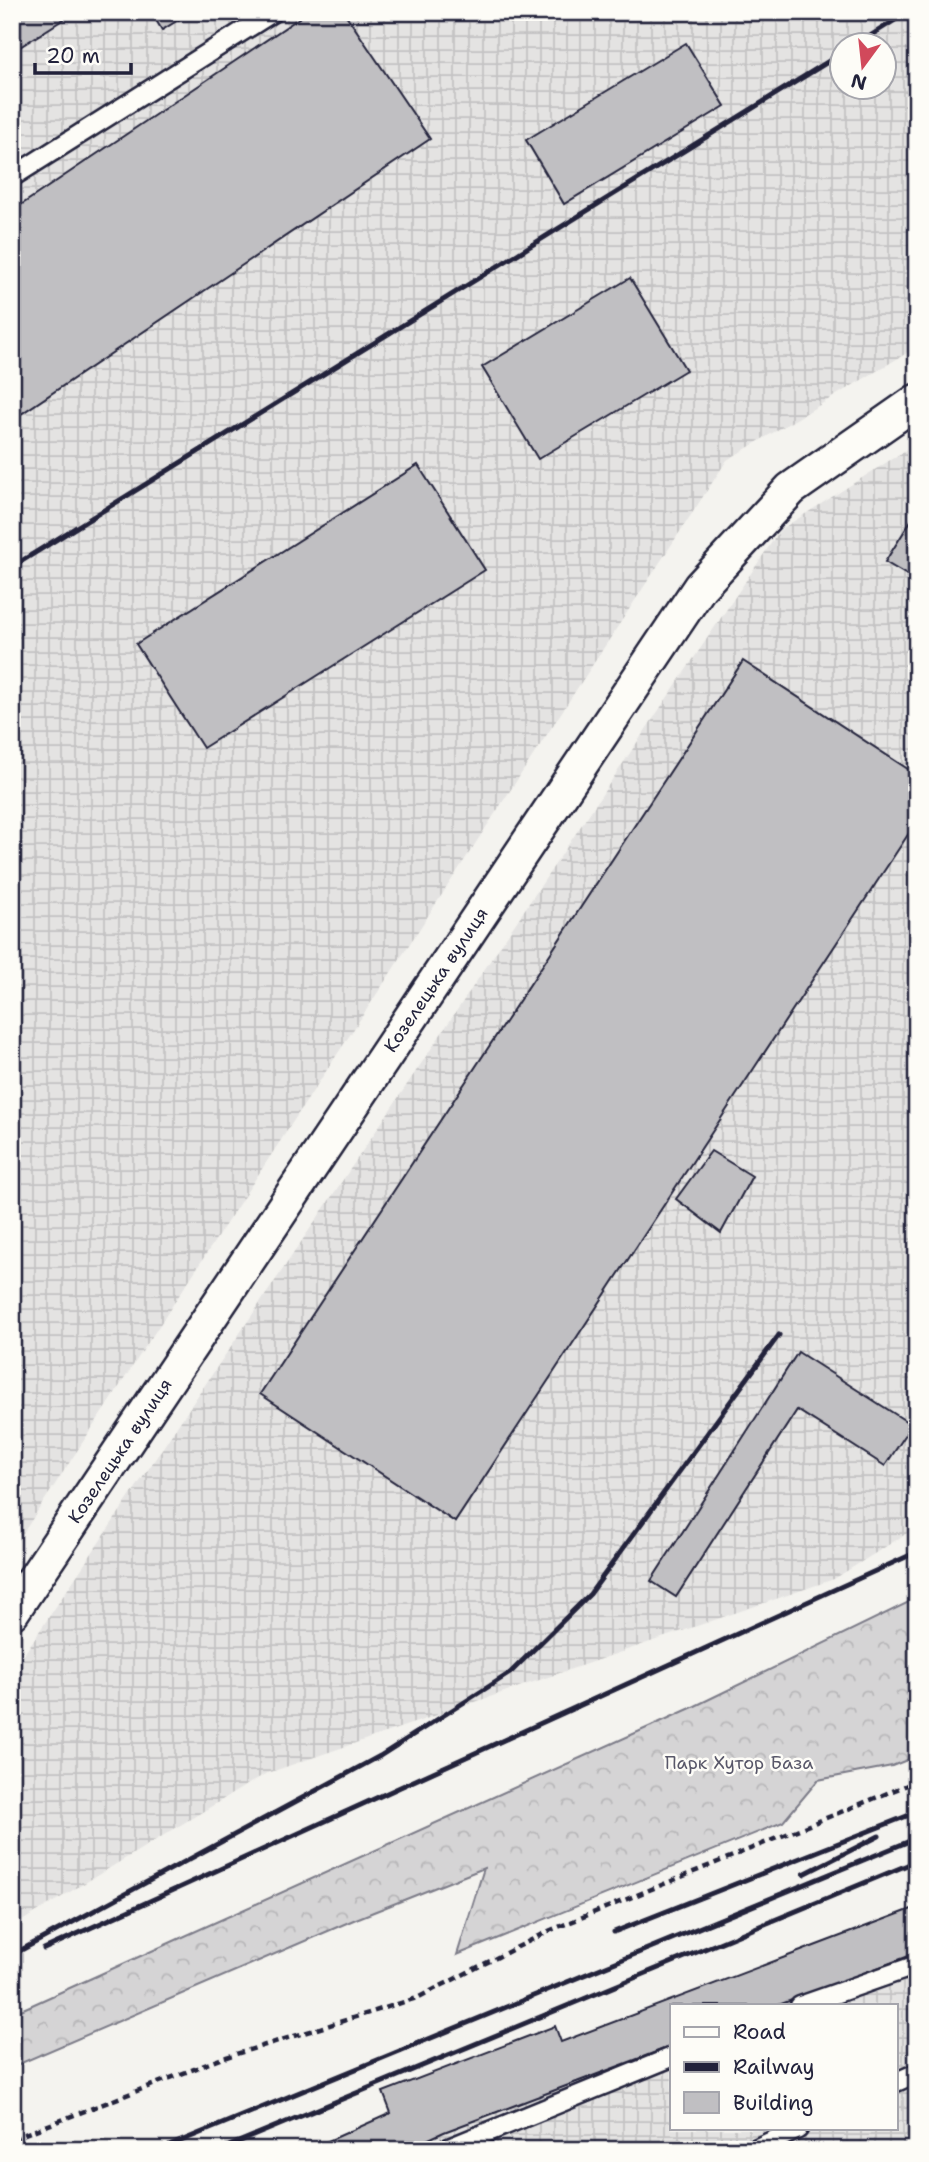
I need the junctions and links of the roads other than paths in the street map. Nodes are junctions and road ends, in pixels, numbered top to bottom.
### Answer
1 (273, 12) edge
2 (12, 177) edge
3 (917, 401) edge
4 (12, 1612) edge
5 (917, 1965) edge
6 (806, 2004) edge
7 (670, 2058) edge
8 (917, 2073) edge
9 (898, 2081) edge
10 (796, 2130) edge
11 (444, 2150) edge
12 (753, 2150) edge

1 - 2 lane
3 - 4 street, Козелецька вулиця
5 - 6 lane
7 - 11 lane
8 - 9 lane
10 - 12 lane

